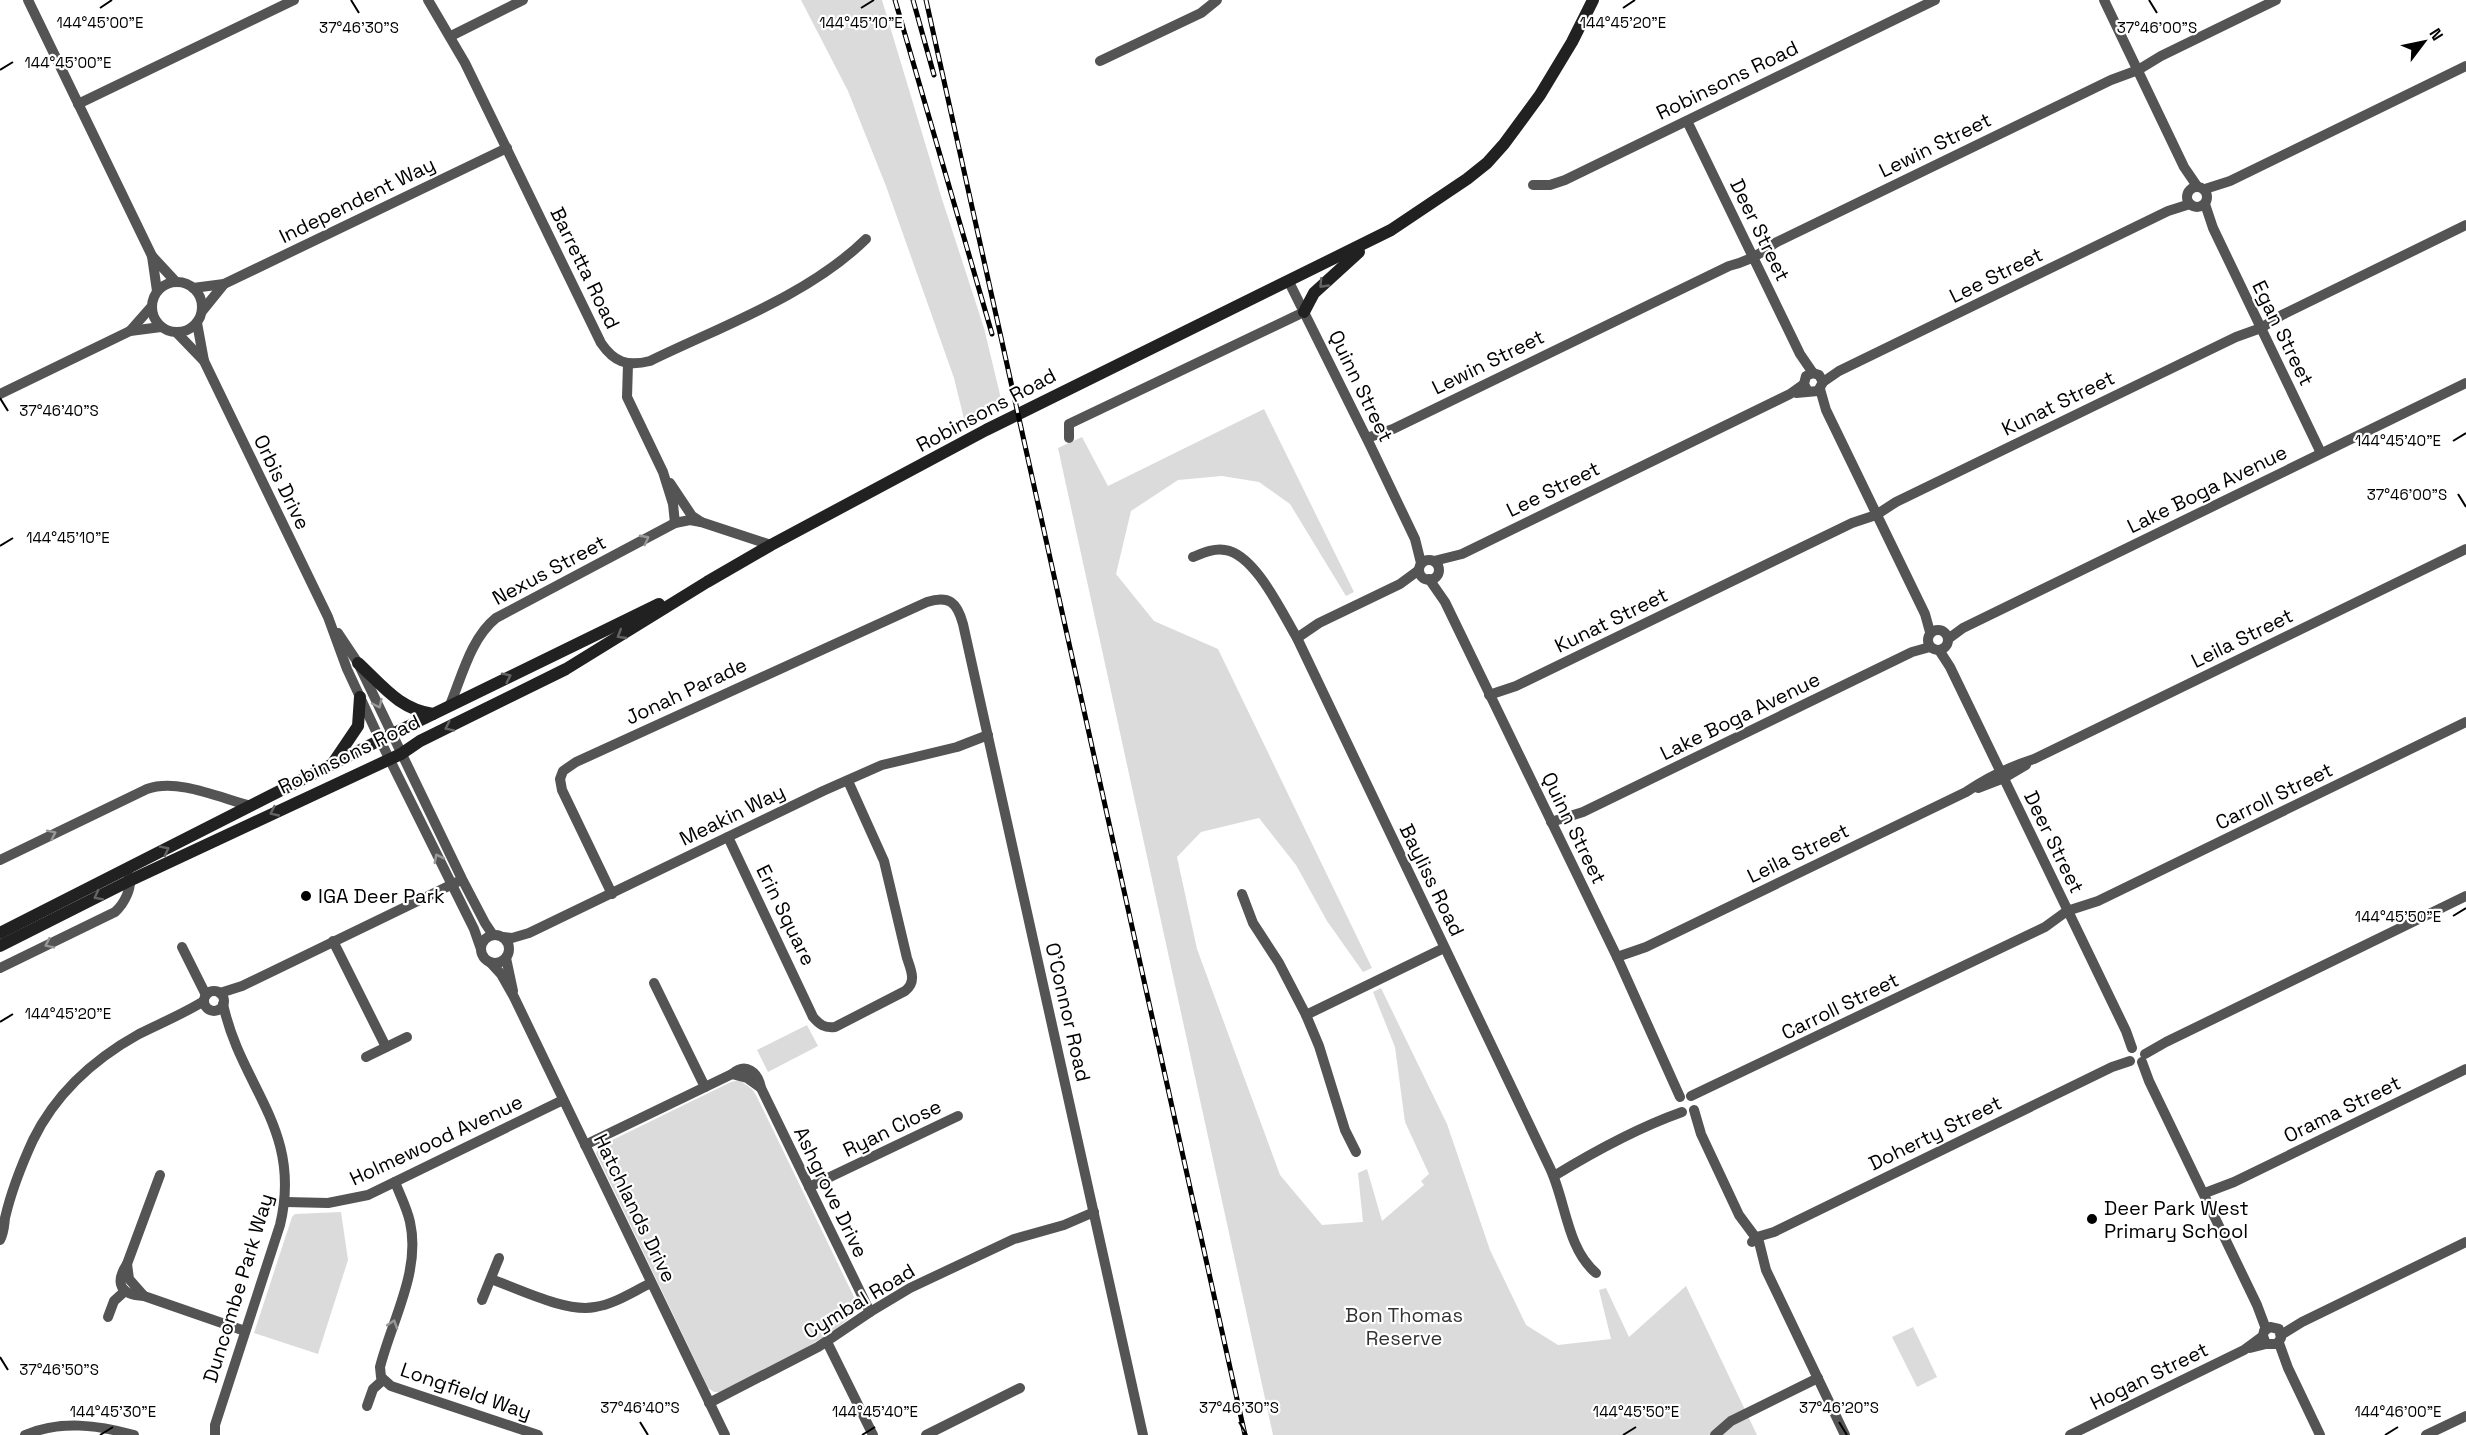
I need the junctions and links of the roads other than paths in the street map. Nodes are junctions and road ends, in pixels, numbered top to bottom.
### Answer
1 (28, 0) edge
2 (294, 0) edge
3 (428, 0) edge
4 (523, 0) edge
5 (1217, 0) edge
6 (1593, 0) edge
7 (1935, 0) edge
8 (2104, 0) edge
9 (2276, 0) edge
10 (451, 36) junction
11 (1100, 61) dead end
12 (2466, 66) edge
13 (2136, 67) junction
14 (78, 104) junction
15 (1687, 121) junction
16 (507, 148) junction
17 (1533, 185) dead end
18 (2197, 197) junction
19 (2466, 225) edge
20 (1381, 235) junction
21 (866, 239) dead end
22 (1752, 254) junction
23 (152, 256) junction
24 (176, 282) junction
25 (1289, 282) junction
26 (224, 284) junction
27 (193, 288) junction
28 (157, 291) junction
29 (152, 306) junction
30 (203, 310) junction
31 (1305, 312) junction
32 (197, 323) junction
33 (2260, 325) junction
34 (161, 327) junction
35 (130, 331) junction
36 (177, 333) junction
37 (204, 361) junction
38 (628, 364) junction
39 (1813, 383) junction
40 (2466, 383) edge
41 (0, 394) edge
42 (1069, 438) dead end
43 (1368, 441) junction
44 (2321, 453) junction
45 (663, 472) junction
46 (1875, 512) junction
47 (701, 522) junction
48 (675, 523) junction
49 (771, 545) junction
50 (2466, 549) edge
51 (1193, 557) dead end
52 (1429, 570) junction
53 (706, 582) junction
54 (950, 601) joint
55 (328, 617) junction
56 (1295, 635) junction
57 (1938, 640) junction
58 (358, 663) junction
59 (360, 697) junction
60 (1491, 699) junction
61 (450, 705) junction
62 (433, 714) junction
63 (2466, 722) edge
64 (392, 734) junction
65 (380, 740) junction
66 (989, 740) junction
67 (401, 754) junction
68 (389, 759) junction
69 (333, 764) junction
70 (2002, 775) junction
71 (848, 781) junction
72 (251, 806) junction
73 (1553, 827) junction
74 (728, 837) junction
75 (0, 860) edge
76 (129, 875) junction
77 (462, 879) junction
78 (451, 885) junction
79 (612, 894) junction
80 (1242, 894) dead end
81 (2466, 896) edge
82 (2069, 915) junction
83 (0, 933) edge
84 (529, 933) junction
85 (498, 936) junction
86 (333, 941) junction
87 (0, 946) edge
88 (182, 947) dead end
89 (1444, 948) junction
90 (481, 949) junction
91 (508, 955) junction
92 (1619, 961) junction
93 (490, 962) junction
94 (0, 968) edge
95 (654, 983) dead end
96 (514, 997) junction
97 (214, 1000) junction
98 (1305, 1015) junction
99 (407, 1037) dead end
100 (386, 1047) junction
101 (2137, 1055) junction
102 (366, 1057) dead end
103 (2466, 1069) edge
104 (705, 1087) junction
105 (563, 1101) junction
106 (1687, 1104) junction
107 (958, 1116) dead end
108 (585, 1145) junction
109 (1356, 1152) dead end
110 (1552, 1172) junction
111 (160, 1175) dead end
112 (395, 1182) junction
113 (809, 1187) junction
114 (2206, 1196) junction
115 (286, 1202) junction
116 (1095, 1217) junction
117 (3, 1222) edge
118 (0, 1240) edge
119 (1756, 1240) junction
120 (2466, 1242) edge
121 (499, 1258) dead end
122 (127, 1264) junction
123 (1596, 1273) dead end
124 (491, 1279) junction
125 (651, 1283) junction
126 (125, 1291) junction
127 (144, 1296) junction
128 (482, 1299) dead end
129 (870, 1312) junction
130 (108, 1317) dead end
131 (245, 1331) junction
132 (2272, 1336) junction
133 (827, 1342) junction
134 (1818, 1378) junction
135 (383, 1380) junction
136 (1020, 1388) dead end
137 (709, 1403) junction
138 (367, 1406) dead end
139 (2466, 1416) edge
140 (215, 1430) edge
141 (25, 1435) edge
142 (134, 1435) edge
143 (205, 1435) edge
144 (538, 1435) edge
145 (724, 1435) edge
146 (873, 1435) edge
147 (926, 1435) edge
148 (1143, 1435) edge
149 (1715, 1435) edge
150 (1845, 1435) edge
151 (2070, 1435) edge
152 (2320, 1435) edge
153 (2426, 1435) edge

1 - 14 street
2 - 14 street
3 - 10 street, Barretta Road
4 - 10 street
5 - 11 street
6 - 20 main road
7 - 15 street, Robinsons Road
8 - 13 street, Egan Street
9 - 13 street, Lewin Street
10 - 16 street, Barretta Road
12 - 18 street, Lee Street
13 - 18 street, Egan Street
13 - 22 street, Lewin Street
14 - 23 street
15 - 17 street, Robinsons Road
15 - 22 street, Deer Street
16 - 26 street, Independent Way
16 - 38 street, Barretta Road
18 - 33 street, Egan Street
18 - 39 street, Lee Street
19 - 33 street, Kunat Street
20 - 25 main road, Robinsons Road
20 -> 31 main road
21 - 38 street
22 - 39 street, Deer Street
22 - 43 street, Lewin Street
23 - 24 street
23 - 28 street
24 - 27 street
24 - 28 street
25 - 31 street, Quinn Street
25 - 49 main road, Robinsons Road
26 - 27 street, Independent Way
26 - 30 street, Independent Way
27 - 30 street
28 - 29 street
29 - 34 street
29 - 35 street
30 - 32 street
31 - 42 street
31 - 43 street, Quinn Street
32 - 36 street
32 - 37 street, Orbis Drive
33 - 44 street, Egan Street
33 - 46 street, Kunat Street
34 - 35 street
34 - 36 street
35 - 41 street
36 - 37 street, Orbis Drive
37 - 55 street, Orbis Drive
38 - 45 street
39 - 46 street, Deer Street
39 - 52 street, Lee Street
40 - 44 street, Lake Boga Avenue
43 - 52 street, Quinn Street
44 - 57 street, Lake Boga Avenue
45 - 47 street
45 - 48 street
46 - 57 street, Deer Street
46 - 60 street, Kunat Street
47 - 48 street, Nexus Street
47 - 49 street, Nexus Street
61 -> 48 street, Nexus Street
49 - 53 main road, Robinsons Road
50 - 70 street, Leila Street
51 - 56 street, Bayliss Road
52 - 56 street, Lee Street
52 - 60 street, Quinn Street
61 -> 53 main road, Robinsons Road
53 -> 67 main road, Robinsons Road
54 - 66 street, O'Connor Road
54 - 79 street, Jonah Parade
55 - 58 street, Orbis Drive
55 - 59 street, Orbis Drive
56 - 89 street, Bayliss Road
57 - 70 street, Deer Street
57 - 73 street, Lake Boga Avenue
58 - 62 main road
58 -> 64 street, Orbis Drive
59 - 65 street, Orbis Drive
59 - 69 main road
60 - 73 street, Quinn Street
61 - 62 main road, Robinsons Road
62 - 64 main road, Robinsons Road
63 - 82 street, Carroll Street
64 - 65 main road, Robinsons Road
64 - 67 street, Orbis Drive
65 - 68 street, Orbis Drive
65 - 69 main road, Robinsons Road
66 - 71 street, Meakin Way
66 - 116 street, O'Connor Road
67 - 68 main road, Robinsons Road
67 - 77 street
68 -> 76 main road, Robinsons Road
78 -> 68 street
69 - 72 main road, Robinsons Road
70 - 82 street, Deer Street
70 - 92 street, Leila Street
71 - 74 street, Meakin Way
71 - 74 street, Erin Square
75 -> 72 street
76 -> 72 main road, Robinsons Road
73 - 92 street, Quinn Street
74 - 79 street, Meakin Way
76 - 83 main road, Robinsons Road
76 -> 87 main road, Robinsons Road
76 -> 94 street
77 - 78 street
77 - 85 street
78 - 86 street
78 - 90 street
79 - 84 street, Meakin Way
80 - 98 street
81 - 101 street, Doherty Street
82 - 101 street, Deer Street
82 - 106 street, Carroll Street
84 - 85 street, Meakin Way
84 - 91 street, Meakin Way
85 - 90 street
85 - 91 street
86 - 97 street
86 - 100 street
88 - 97 street, Duncombe Park Way
89 - 98 street
89 - 110 street, Bayliss Road
90 - 93 street
91 - 93 street
91 - 96 street, Hatchlands Drive
92 - 106 street, Quinn Street
93 - 96 street, Hatchlands Drive
95 - 104 street
96 - 105 street, Hatchlands Drive
97 - 115 street, Duncombe Park Way
97 - 117 street
98 - 109 street
99 - 100 street
100 - 102 street
101 - 114 street, Deer Street
101 - 119 street, Doherty Street
103 - 114 street, Orama Street
104 - 108 street, Ashgrove Drive
104 - 113 street, Ashgrove Drive
105 - 108 street, Hatchlands Drive
105 - 112 street, Holmewood Avenue
106 - 110 street, Carroll Street
106 - 119 street, Quinn Street
107 - 113 street, Ryan Close
108 - 125 street, Hatchlands Drive
110 - 123 street, Bayliss Road
111 - 122 street
112 - 115 street, Holmewood Avenue
135 -> 112 street, Longfield Way
113 - 129 street, Ashgrove Drive
114 - 132 street, Deer Street
115 - 131 street, Duncombe Park Way
116 - 129 street, Cymbal Road
116 - 148 street, O'Connor Road
117 - 118 street
119 - 134 street, Quinn Street
120 - 132 street, Hogan Street
121 - 124 street
122 - 126 street
122 - 127 street
124 - 125 street
124 - 128 street
125 - 137 street, Hatchlands Drive
126 - 127 street
126 - 130 street
127 - 131 street
129 - 133 street, Cymbal Road
131 - 140 street, Duncombe Park Way
132 - 151 street, Hogan Street
132 - 152 street, Deer Street
133 - 137 street, Cymbal Road
133 - 146 street
134 - 149 street
134 - 150 street, Quinn Street
135 - 138 street, Longfield Way
135 - 144 street, Longfield Way
136 - 147 street
137 - 145 street, Hatchlands Drive
139 - 153 street
140 - 143 street, Duncombe Park Way
141 - 142 street

